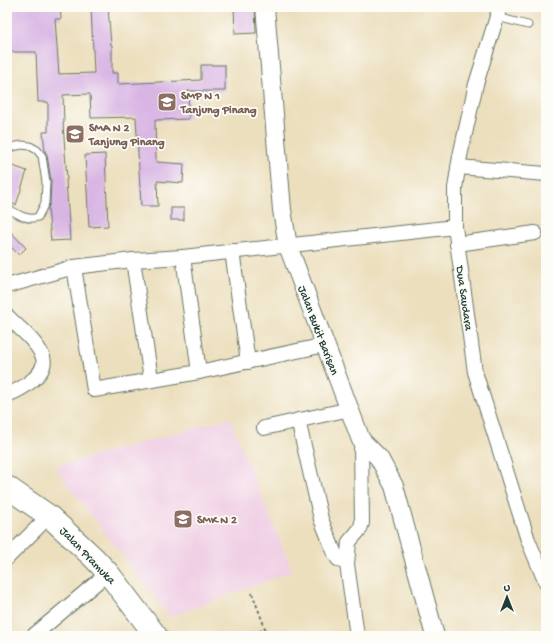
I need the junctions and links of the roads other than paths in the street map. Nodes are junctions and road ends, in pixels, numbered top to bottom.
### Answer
1 (265, 7) edge
2 (498, 12) edge
3 (528, 25) dead end
4 (7, 148) edge
5 (458, 167) junction
6 (546, 174) edge
7 (7, 208) edge
8 (455, 227) junction
9 (535, 233) dead end
10 (457, 244) junction
11 (288, 246) junction
12 (232, 251) junction
13 (183, 257) junction
14 (133, 260) junction
15 (74, 267) junction
16 (7, 286) edge
17 (7, 316) edge
18 (325, 345) junction
19 (248, 362) junction
20 (199, 372) junction
21 (151, 379) junction
22 (7, 395) edge
23 (350, 409) junction
24 (298, 420) junction
25 (264, 428) dead end
26 (361, 440) junction
27 (7, 487) edge
28 (49, 516) junction
29 (7, 558) edge
30 (347, 564) junction
31 (108, 573) junction
32 (546, 583) edge
33 (33, 636) edge
34 (156, 636) edge
35 (357, 636) edge
36 (435, 636) edge

1 - 11 street, Jalan Bukit Barisan
2 - 3 lane
2 - 5 street, Dua Saudara
4 - 7 lane
5 - 6 street
5 - 8 street, Dua Saudara
8 - 10 street, Dua Saudara
8 - 11 street
9 - 10 street
10 - 32 street, Dua Saudara
11 - 12 street
11 - 18 street, Jalan Bukit Barisan
12 - 13 street
12 - 19 street
13 - 14 street
13 - 20 street
14 - 15 street
14 - 21 street
15 - 16 street
15 - 21 street
17 - 22 street
18 - 19 street
18 - 23 street, Jalan Bukit Barisan
19 - 20 street
20 - 21 street
23 - 24 street
23 - 26 street, Jalan Bukit Barisan
24 - 25 street
24 - 30 street
26 - 30 street
26 - 36 street, Jalan Bukit Barisan
27 - 28 main road, Jalan Pramuka
28 - 29 street
28 - 31 main road, Jalan Pramuka
30 - 35 street
31 - 33 street
31 - 34 main road, Jalan Pramuka

